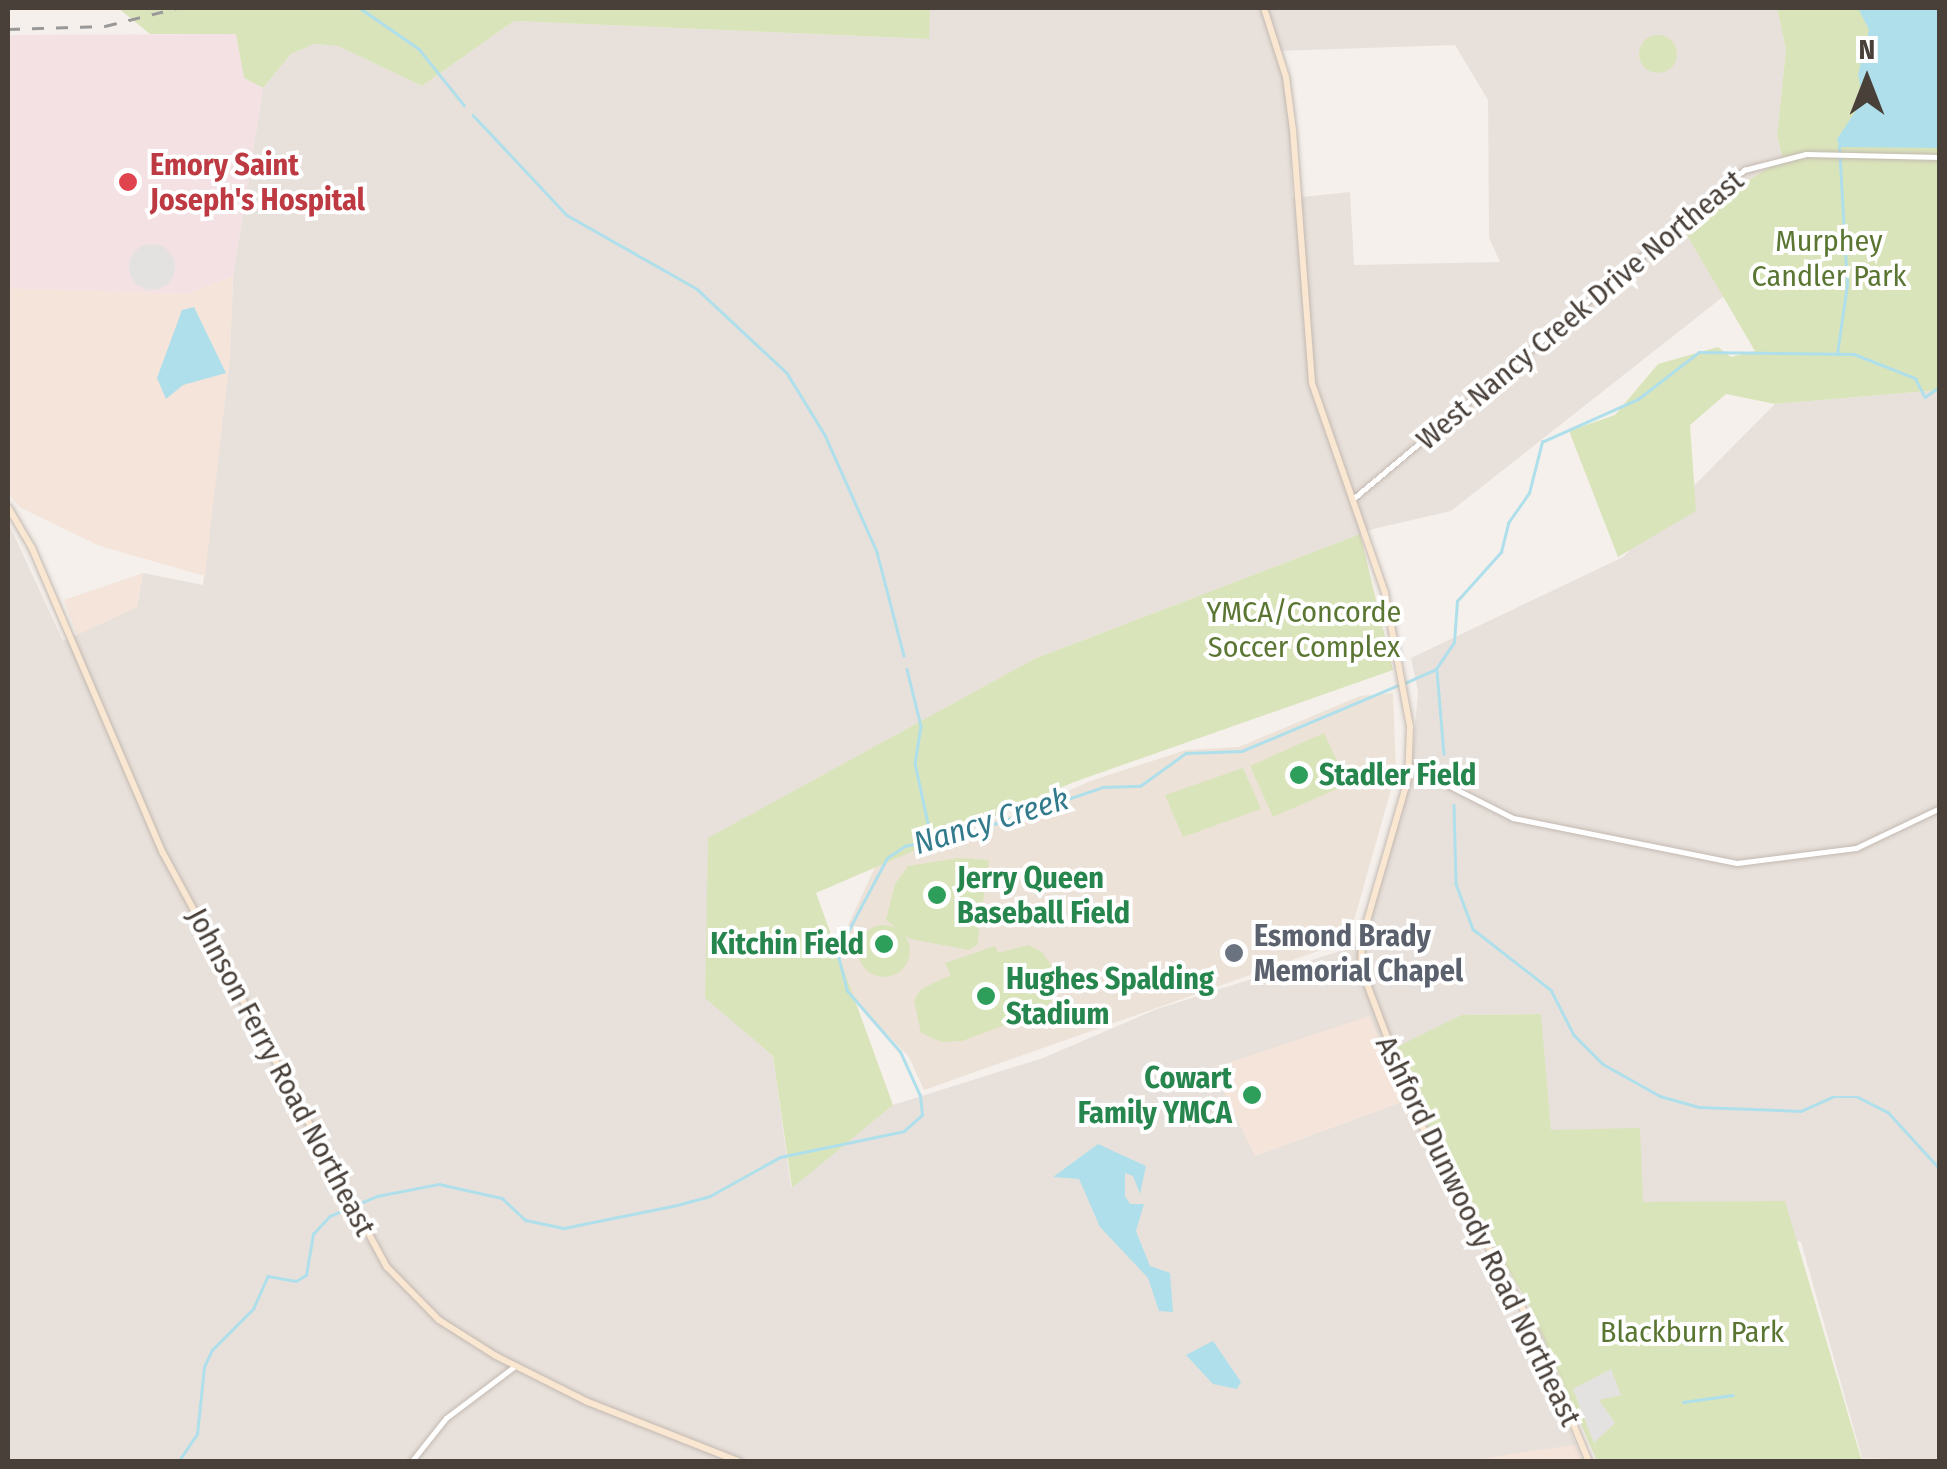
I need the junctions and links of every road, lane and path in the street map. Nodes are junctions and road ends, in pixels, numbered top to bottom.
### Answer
1 (1264, 8) edge
2 (1940, 157) edge
3 (1354, 498) junction
4 (8, 507) edge
5 (1410, 766) junction
6 (1940, 808) edge
7 (515, 1366) junction
8 (412, 1462) edge
9 (740, 1462) edge
10 (1589, 1462) edge

1 - 3 main road, Ashford Dunwoody Road Northeast
2 - 3 street, West Nancy Creek Drive Northeast
3 - 5 main road, Ashford Dunwoody Road Northeast
4 - 7 main road, Johnson Ferry Road Northeast
5 - 6 street
5 - 10 main road, Ashford Dunwoody Road Northeast
7 - 8 street
7 - 9 main road, Johnson Ferry Road Northeast

